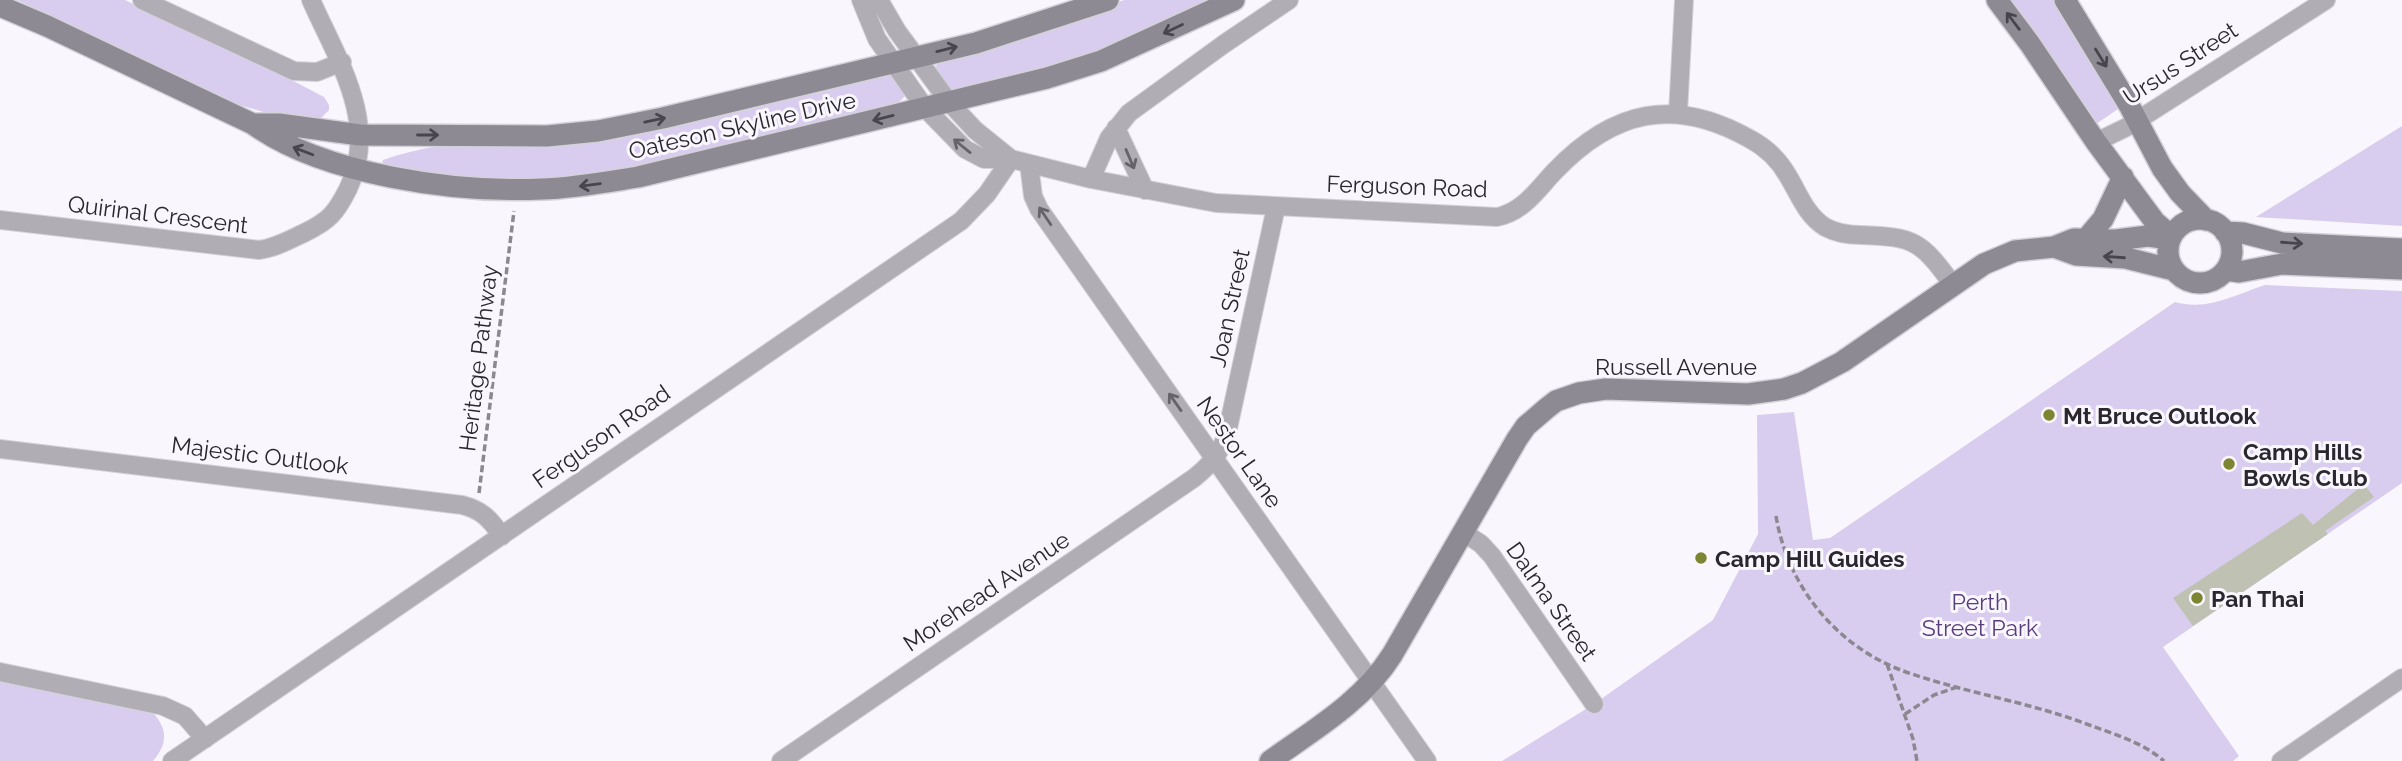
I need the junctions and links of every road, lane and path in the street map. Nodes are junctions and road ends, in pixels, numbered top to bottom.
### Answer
1 (142, 0) edge
2 (311, 0) edge
3 (861, 0) edge
4 (879, 0) edge
5 (1108, 0) edge
6 (1234, 0) edge
7 (1289, 0) edge
8 (1684, 0) edge
9 (1997, 0) edge
10 (2065, 0) edge
11 (2326, 0) edge
12 (0, 6) edge
13 (1066, 7) edge
14 (917, 57) junction
15 (342, 62) junction
16 (893, 62) junction
17 (949, 102) junction
18 (925, 108) junction
19 (1678, 113) junction
20 (2137, 120) junction
21 (253, 124) junction
22 (1116, 128) junction
23 (360, 135) junction
24 (2096, 142) junction
25 (1011, 159) junction
26 (1029, 164) junction
27 (356, 168) junction
28 (2123, 177) junction
29 (1091, 179) junction
30 (1145, 190) junction
31 (1276, 207) junction
32 (514, 211) dead end
33 (0, 220) edge
34 (2206, 220) junction
35 (2225, 232) junction
36 (2171, 238) junction
37 (2086, 239) junction
38 (2053, 247) junction
39 (2402, 249) edge
40 (2174, 270) junction
41 (2226, 270) junction
42 (2402, 270) edge
43 (1953, 285) junction
44 (0, 449) edge
45 (1215, 458) junction
46 (477, 509) junction
47 (1776, 516) dead end
48 (1463, 532) junction
49 (502, 536) junction
50 (1887, 664) junction
51 (0, 672) edge
52 (2402, 678) edge
53 (1372, 682) junction
54 (1959, 687) junction
55 (1594, 704) dead end
56 (1905, 715) junction
57 (205, 739) junction
58 (172, 761) edge
59 (781, 761) edge
60 (1270, 761) edge
61 (1427, 761) edge
62 (1917, 761) edge
63 (2164, 761) edge
64 (2281, 761) edge

1 - 15 street
2 - 15 street, Quirinal Crescent
3 - 16 street, Ferguson Road
4 - 14 street, Ferguson Road
5 - 13 main road, Oateson Skyline Drive
6 -> 17 main road, Oateson Skyline Drive
7 - 22 street
8 - 19 street
24 -> 9 main road
10 -> 20 main road
11 - 20 street, Ursus Street
12 - 21 main road, Oateson Skyline Drive
14 -> 13 main road, Oateson Skyline Drive
14 - 16 main road, Oateson Skyline Drive
14 - 17 street, Ferguson Road
15 - 23 street, Quirinal Crescent
16 - 18 street, Ferguson Road
23 -> 16 main road, Oateson Skyline Drive
17 - 18 main road, Oateson Skyline Drive
17 - 25 street, Ferguson Road
25 -> 18 street, Ferguson Road
18 -> 27 main road, Oateson Skyline Drive
19 - 31 street, Ferguson Road
19 - 43 street, Ferguson Road
20 - 24 street, Ursus Street
20 - 34 main road
21 - 23 main road, Oateson Skyline Drive
27 -> 21 main road, Oateson Skyline Drive
22 - 29 street
22 -> 30 street
23 - 27 street, Quirinal Crescent
24 - 28 main road
25 - 26 street, Ferguson Road
25 - 49 street, Ferguson Road
26 - 29 street, Ferguson Road
45 -> 26 street, Nestor Lane
27 - 33 street, Quirinal Crescent
28 - 36 main road
28 - 37 main road
29 - 30 street, Ferguson Road
30 - 31 street, Ferguson Road
31 - 45 street, Joan Street
32 - 46 path, Heritage Pathway
34 - 35 main road
34 - 36 main road
35 -> 39 main road
35 - 41 main road
36 - 37 main road
36 - 40 main road
37 - 38 main road
40 -> 38 main road
38 - 43 main road, Russell Avenue
40 - 41 main road
41 - 42 main road
43 - 48 main road, Russell Avenue
44 - 46 street, Majestic Outlook
45 - 53 street, Nestor Lane
45 - 59 street, Morehead Avenue
46 - 49 street
47 - 50 path
48 - 53 main road, Russell Avenue
48 - 55 street, Dalma Street
49 - 57 street, Ferguson Road
50 - 54 path
50 - 56 path
51 - 57 street
52 - 64 street
53 - 60 main road, Russell Avenue
53 - 61 street, Nestor Lane
54 - 56 path
54 - 63 path
56 - 62 path
57 - 58 street, Ferguson Road

